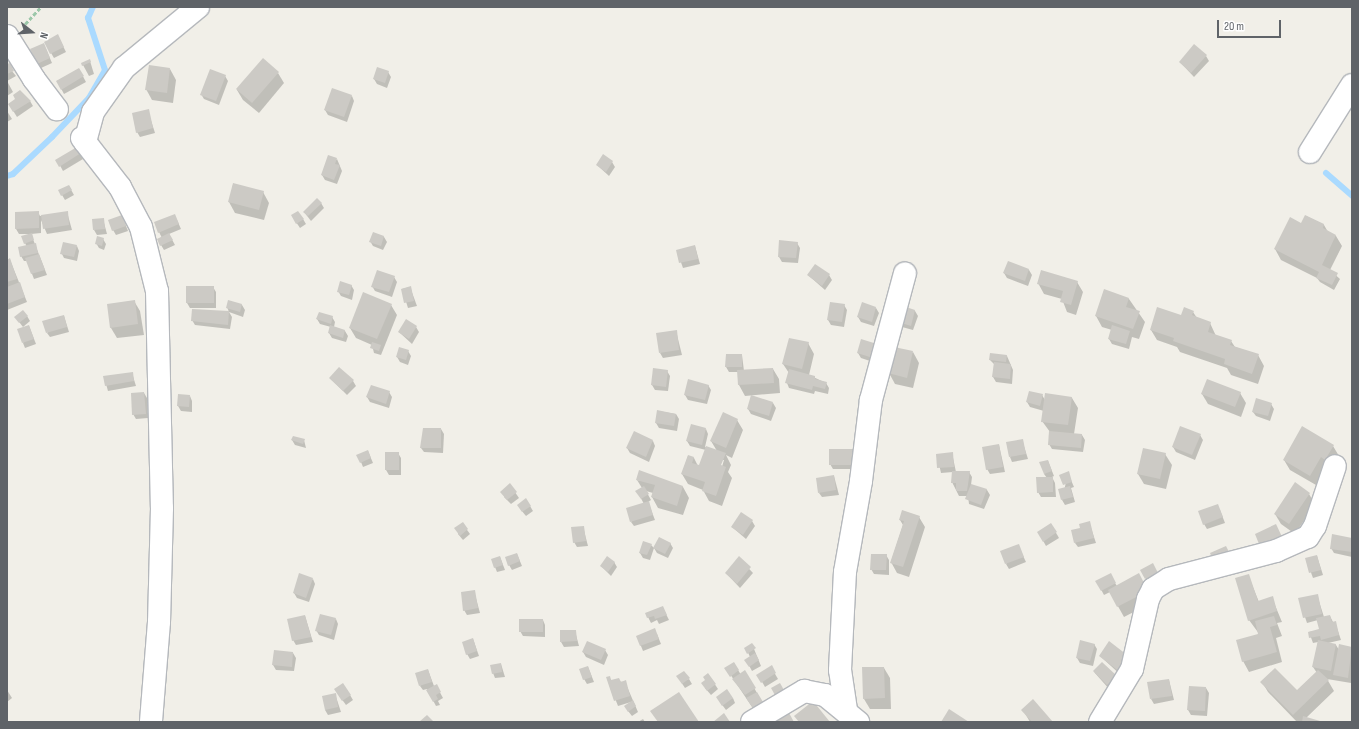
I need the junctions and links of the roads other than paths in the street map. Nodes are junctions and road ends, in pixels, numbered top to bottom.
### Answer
1 (198, 7) edge
2 (7, 36) edge
3 (1352, 85) edge
4 (57, 109) dead end
5 (1310, 152) dead end
6 (905, 273) dead end
7 (1335, 466) dead end
8 (852, 716) edge
9 (151, 722) edge
10 (752, 722) edge
11 (1100, 722) edge

1 - 9 street
2 - 4 street
3 - 5 street
6 - 8 street
7 - 11 street
8 - 10 street

